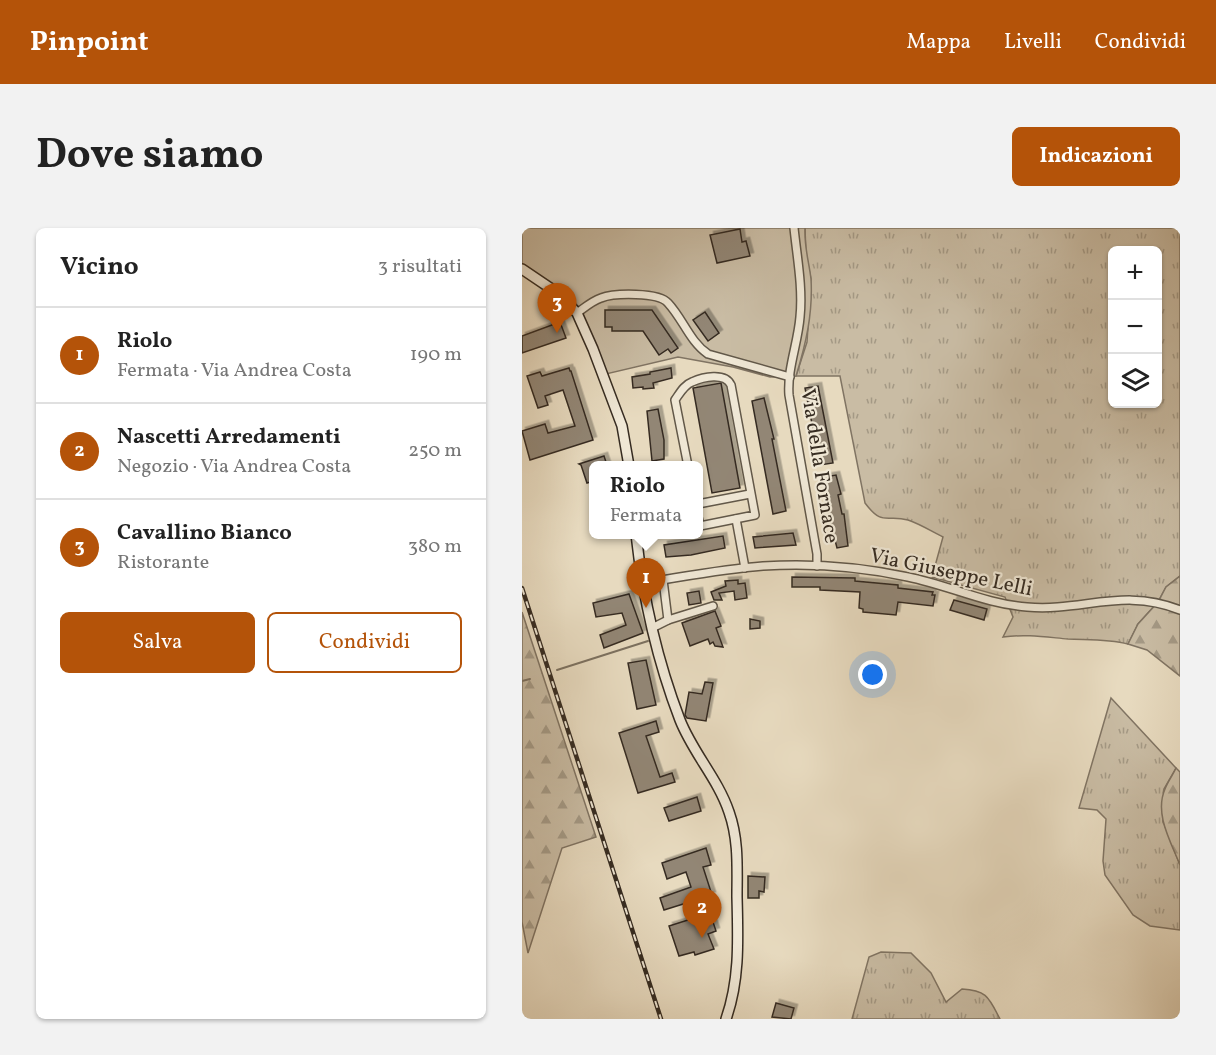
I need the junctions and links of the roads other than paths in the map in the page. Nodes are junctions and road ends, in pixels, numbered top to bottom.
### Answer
1 (794, 228) edge
2 (522, 268) edge
3 (577, 313) junction
4 (790, 376) junction
5 (628, 461) edge
6 (687, 461) edge
7 (750, 494) junction
8 (703, 503) edge
9 (736, 519) junction
10 (703, 524) edge
11 (637, 539) edge
12 (817, 566) junction
13 (745, 568) junction
14 (663, 580) junction
15 (642, 583) junction
16 (713, 606) dead end
17 (1180, 610) edge
18 (668, 620) junction
19 (651, 628) junction
20 (726, 1019) edge

1 - 4 street, Via della Fornace
2 - 3 main road
3 - 4 street
3 - 5 main road
4 - 12 street, Via della Fornace
6 - 7 street
7 - 8 street
7 - 9 street
9 - 10 street
9 - 13 street
11 - 15 main road
12 - 13 street, Via Giuseppe Lelli
12 - 17 street, Via Giuseppe Lelli
13 - 14 street, Via Giuseppe Lelli
14 - 15 street, Via Giuseppe Lelli
14 - 18 street
15 - 19 main road
16 - 18 street
18 - 19 street
19 - 20 main road

